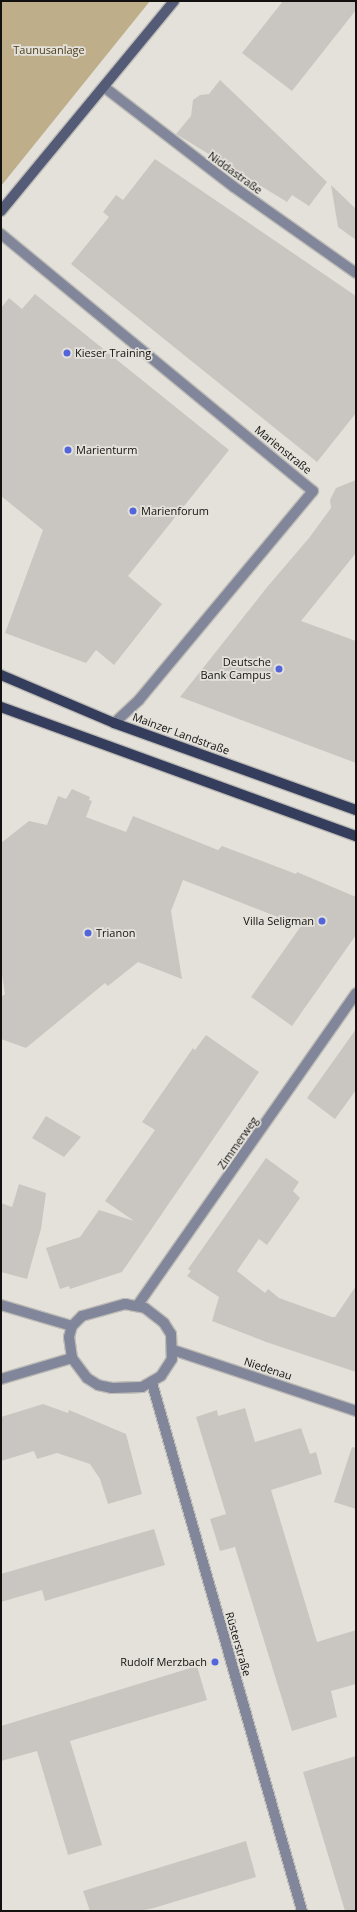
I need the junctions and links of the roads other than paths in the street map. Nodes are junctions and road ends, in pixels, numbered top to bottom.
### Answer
1 (174, 1) edge
2 (104, 87) junction
3 (1, 211) edge
4 (1, 234) edge
5 (356, 272) edge
6 (1, 675) edge
7 (1, 707) edge
8 (114, 723) junction
9 (356, 810) edge
10 (356, 836) edge
11 (356, 994) edge
12 (1, 1305) edge
13 (138, 1306) junction
14 (72, 1326) junction
15 (173, 1350) junction
16 (72, 1358) junction
17 (1, 1379) edge
18 (152, 1383) junction
19 (356, 1411) edge
20 (302, 1911) edge

1 - 2 main road
2 - 3 main road
2 - 5 street, Niddastraße
4 - 8 street, Marienstraße
6 - 8 main road, Mainzer Landstraße
7 - 10 main road
8 - 9 main road, Mainzer Landstraße
11 - 13 street, Zimmerweg
12 - 14 street
13 - 14 street
13 - 15 street
14 - 16 street
15 - 18 street
15 - 19 street, Niedenau
16 - 17 street
16 - 18 street
18 - 20 street, Rüsterstraße

